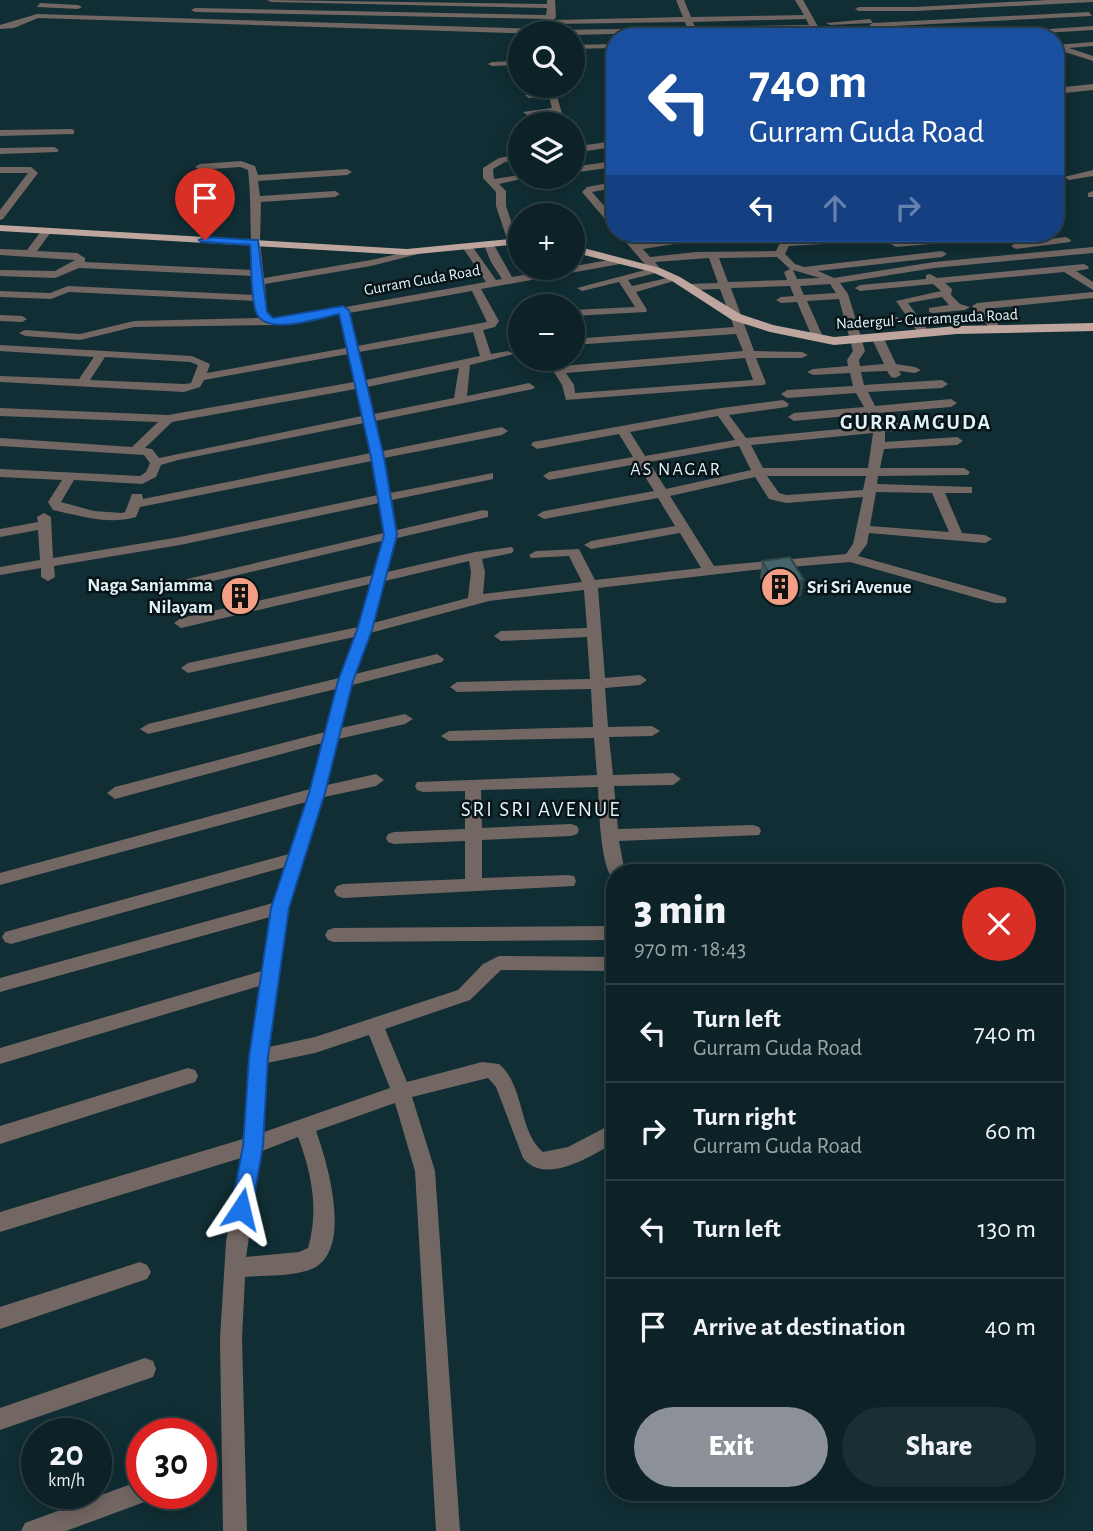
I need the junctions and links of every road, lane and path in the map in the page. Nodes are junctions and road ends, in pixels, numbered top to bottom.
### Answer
1 (202, 0) edge
2 (271, 0) edge
3 (853, 0) edge
4 (1093, 0) edge
5 (1071, 1) edge
6 (421, 2) edge
7 (81, 3) edge
8 (800, 3) edge
9 (682, 4) edge
10 (40, 5) dead end
11 (789, 6) dead end
12 (962, 6) junction
13 (698, 8) dead end
14 (671, 9) dead end
15 (859, 9) junction
16 (915, 9) junction
17 (195, 10) junction
18 (565, 11) dead end
19 (1092, 12) edge
20 (551, 15) edge
21 (417, 17) junction
22 (807, 17) junction
23 (69, 18) junction
24 (687, 19) junction
25 (979, 21) junction
26 (186, 22) junction
27 (928, 22) junction
28 (830, 23) dead end
29 (872, 23) junction
30 (0, 27) edge
31 (813, 27) joint
32 (691, 28) edge
33 (796, 28) edge
34 (877, 28) edge
35 (989, 28) edge
36 (1093, 28) edge
37 (412, 29) junction
38 (1065, 29) joint
39 (606, 33) edge
40 (1088, 44) edge
41 (606, 46) edge
42 (1064, 46) edge
43 (585, 47) edge
44 (1064, 50) edge
45 (1093, 59) edge
46 (508, 63) edge
47 (492, 64) dead end
48 (1093, 87) edge
49 (1064, 90) edge
50 (554, 98) edge
51 (556, 110) joint
52 (527, 112) dead end
53 (71, 132) dead end
54 (0, 133) edge
55 (606, 145) edge
56 (585, 147) edge
57 (54, 150) dead end
58 (0, 151) edge
59 (508, 159) edge
60 (606, 165) edge
61 (200, 167) dead end
62 (585, 168) edge
63 (0, 170) edge
64 (348, 173) dead end
65 (1093, 173) edge
66 (1069, 177) dead end
67 (254, 178) junction
68 (508, 180) edge
69 (492, 182) junction
70 (606, 186) edge
71 (335, 194) dead end
72 (256, 199) junction
73 (606, 206) edge
74 (0, 218) edge
75 (508, 222) edge
76 (0, 228) edge
77 (46, 232) junction
78 (255, 242) junction
79 (634, 242) edge
80 (637, 242) edge
81 (670, 242) edge
82 (895, 242) edge
83 (955, 242) edge
84 (1047, 242) edge
85 (508, 243) edge
86 (785, 243) edge
87 (489, 245) junction
88 (640, 247) junction
89 (468, 248) junction
90 (431, 250) junction
91 (1093, 250) edge
92 (585, 251) edge
93 (962, 251) junction
94 (0, 252) edge
95 (30, 253) junction
96 (1051, 253) junction
97 (714, 257) junction
98 (910, 257) junction
99 (998, 258) junction
100 (620, 261) junction
101 (974, 261) junction
102 (872, 262) junction
103 (653, 263) junction
104 (77, 265) junction
105 (788, 267) junction
106 (1084, 267) dead end
107 (919, 268) junction
108 (1065, 268) junction
109 (822, 270) junction
110 (1009, 272) junction
111 (0, 273) edge
112 (885, 274) junction
113 (259, 278) junction
114 (622, 279) junction
115 (676, 279) junction
116 (509, 281) junction
117 (792, 281) junction
118 (934, 281) junction
119 (493, 284) junction
120 (725, 284) junction
121 (878, 286) junction
122 (475, 287) junction
123 (688, 287) junction
124 (1093, 287) edge
125 (582, 288) dead end
126 (838, 289) junction
127 (629, 290) junction
128 (946, 293) junction
129 (0, 294) edge
130 (1093, 295) edge
131 (260, 298) junction
132 (921, 298) junction
133 (799, 299) junction
134 (781, 300) dead end
135 (902, 301) junction
136 (977, 306) junction
137 (957, 308) junction
138 (343, 310) junction
139 (933, 310) junction
140 (585, 312) edge
141 (0, 318) edge
142 (22, 319) dead end
143 (897, 320) dead end
144 (915, 320) junction
145 (270, 321) junction
146 (738, 324) junction
147 (851, 324) junction
148 (477, 327) junction
149 (1093, 327) edge
150 (996, 329) junction
151 (25, 333) dead end
152 (924, 333) junction
153 (817, 337) junction
154 (878, 339) junction
155 (855, 340) junction
156 (585, 341) edge
157 (0, 348) edge
158 (353, 351) junction
159 (102, 354) junction
160 (508, 354) dead end
161 (750, 354) junction
162 (802, 355) dead end
163 (486, 358) junction
164 (465, 363) junction
165 (585, 363) edge
166 (855, 370) junction
167 (915, 370) dead end
168 (559, 371) edge
169 (813, 372) dead end
170 (894, 373) junction
171 (201, 377) junction
172 (0, 379) edge
173 (82, 383) junction
174 (942, 384) dead end
175 (359, 385) junction
176 (529, 387) dead end
177 (860, 391) junction
178 (460, 401) junction
179 (951, 403) dead end
180 (873, 409) junction
181 (0, 412) edge
182 (721, 412) junction
183 (793, 416) dead end
184 (168, 419) junction
185 (369, 420) junction
186 (964, 420) dead end
187 (879, 428) junction
188 (622, 429) junction
189 (502, 431) dead end
190 (957, 440) dead end
191 (0, 442) edge
192 (743, 442) junction
193 (537, 445) dead end
194 (880, 446) junction
195 (135, 451) junction
196 (378, 457) junction
197 (639, 461) junction
198 (156, 463) junction
199 (876, 470) junction
200 (759, 472) junction
201 (964, 472) dead end
202 (0, 473) edge
203 (71, 476) junction
204 (489, 476) dead end
205 (549, 476) dead end
206 (142, 480) junction
207 (937, 489) junction
208 (967, 489) dead end
209 (869, 490) junction
210 (661, 494) junction
211 (386, 498) junction
212 (135, 504) junction
213 (483, 514) dead end
214 (544, 515) dead end
215 (682, 529) junction
216 (863, 529) junction
217 (0, 533) edge
218 (391, 535) junction
219 (957, 536) junction
220 (985, 538) dead end
221 (591, 545) dead end
222 (507, 550) dead end
223 (536, 555) dead end
224 (475, 556) junction
225 (850, 558) junction
226 (47, 570) junction
227 (709, 570) junction
228 (0, 571) edge
229 (379, 579) junction
230 (187, 583) dead end
231 (591, 586) junction
232 (489, 597) junction
233 (1000, 600) dead end
234 (181, 623) dead end
235 (365, 630) junction
236 (595, 632) junction
237 (501, 635) dead end
238 (437, 659) dead end
239 (188, 668) dead end
240 (640, 680) dead end
241 (345, 681) junction
242 (598, 684) junction
243 (457, 687) dead end
244 (405, 719) dead end
245 (148, 729) dead end
246 (652, 731) dead end
247 (600, 734) junction
248 (332, 735) junction
249 (449, 736) dead end
250 (673, 779) dead end
251 (376, 780) dead end
252 (605, 780) junction
253 (423, 786) dead end
254 (473, 786) junction
255 (115, 793) dead end
256 (317, 793) junction
257 (571, 830) dead end
258 (753, 831) dead end
259 (474, 835) junction
260 (610, 835) junction
261 (394, 838) dead end
262 (296, 858) junction
263 (615, 864) edge
264 (0, 879) edge
265 (568, 881) dead end
266 (474, 886) junction
267 (343, 891) dead end
268 (280, 908) junction
269 (606, 933) edge
270 (334, 935) dead end
271 (11, 937) dead end
272 (606, 964) edge
273 (270, 976) junction
274 (0, 985) edge
275 (375, 1026) junction
276 (0, 1056) edge
277 (258, 1057) junction
278 (188, 1076) dead end
279 (401, 1093) junction
280 (304, 1126) junction
281 (0, 1135) edge
282 (606, 1136) edge
283 (253, 1146) junction
284 (0, 1222) edge
285 (235, 1268) junction
286 (140, 1272) dead end
287 (0, 1318) edge
288 (145, 1369) dead end
289 (0, 1419) edge
290 (126, 1498) edge
291 (33, 1531) edge
292 (235, 1531) edge
293 (448, 1531) edge

1 - 17 street
2 - 6 street
3 - 15 street
4 - 5 street
5 - 12 street
5 - 19 street
6 - 20 street
6 - 21 street
7 - 10 street
7 - 23 street
8 - 11 street
8 - 22 street
9 - 13 street
9 - 14 street
9 - 24 street
12 - 16 street
12 - 25 street
15 - 16 street
15 - 29 street
16 - 27 street
17 - 21 street
17 - 26 street
18 - 20 street
19 - 25 street
20 - 21 street
20 - 24 street
20 - 37 street
20 - 39 street
21 - 37 street
22 - 24 street
22 - 31 street
23 - 26 street
23 - 30 street
24 - 32 street
25 - 27 street
25 - 35 street
26 - 37 street
27 - 29 street
28 - 29 street
29 - 34 street
31 - 33 street
36 - 38 street
38 - 40 street
40 - 42 street
41 - 43 street
44 - 45 street
46 - 47 street
48 - 49 street
50 - 51 street
51 - 52 street
53 - 54 street
55 - 56 street
57 - 58 street
59 - 69 street
60 - 62 street
61 - 67 street
63 - 74 street
64 - 67 street
65 - 66 street
67 - 72 street
68 - 69 street
69 - 75 street
70 - 73 street
71 - 72 street
72 - 78 street
76 - 77 main road
77 - 78 main road
77 - 95 street
78 - 90 main road
78 - 113 street
79 - 88 street
80 - 88 street
81 - 88 street
82 - 98 street
83 - 93 street
84 - 93 street
85 - 87 main road
86 - 97 street
86 - 105 street
87 - 89 main road
87 - 116 street
88 - 103 street
89 - 90 main road
89 - 119 street
90 - 113 street
91 - 96 street
92 - 100 main road, Nadergul - Gurramguda Road
93 - 98 street
93 - 101 street
94 - 95 street
95 - 104 street
96 - 99 street
96 - 108 street
97 - 103 street
97 - 120 street
98 - 102 street
98 - 107 street
99 - 101 street
99 - 110 street
100 - 103 main road, Nadergul - Gurramguda Road
100 - 116 street, Gurram Guda Road
101 - 107 street
102 - 109 street
102 - 112 street
103 - 114 street
103 - 115 main road, Nadergul - Gurramguda Road
104 - 111 street
104 - 113 street
105 - 109 street
105 - 117 street
106 - 108 street
107 - 112 street
107 - 118 street
108 - 110 street
108 - 124 street
109 - 126 street
110 - 118 street
112 - 126 street
113 - 131 street
114 - 125 street
114 - 127 street
115 - 123 main road, Nadergul - Gurramguda Road
115 - 127 street
116 - 119 street, Gurram Guda Road
117 - 120 street
117 - 126 street
117 - 133 street
118 - 121 street
118 - 128 street
119 - 122 street, Gurram Guda Road
120 - 123 street
120 - 146 street
121 - 126 street
121 - 135 street
122 - 138 street, Gurram Guda Road
122 - 148 street
123 - 146 main road, Nadergul - Gurramguda Road
126 - 133 street
126 - 147 street
127 - 140 street
128 - 132 street
128 - 137 street
129 - 131 street
130 - 136 street
131 - 145 street
132 - 135 street
132 - 139 street
133 - 134 street
133 - 153 street
135 - 144 street
136 - 137 street
136 - 150 street
137 - 139 street
138 - 145 street, Gurram Guda Road
138 - 158 street
139 - 144 street
141 - 142 street
143 - 147 street
144 - 152 street
145 - 151 street, Gurram Guda Road
146 - 153 main road, Nadergul - Gurramguda Road
146 - 156 street
146 - 161 street
147 - 155 street
148 - 158 street
148 - 163 street
149 - 150 main road, Nadergul - Gurramguda Road
150 - 152 main road, Nadergul - Gurramguda Road
152 - 154 main road, Nadergul - Gurramguda Road
153 - 155 main road, Nadergul - Gurramguda Road
154 - 155 main road, Nadergul - Gurramguda Road
154 - 170 street
155 - 166 street
157 - 159 street
158 - 171 street
158 - 175 street
159 - 171 street
159 - 173 street
160 - 163 street
161 - 162 street
161 - 165 street
161 - 168 street
163 - 164 street
164 - 175 street
164 - 178 street
166 - 169 street
166 - 170 street
166 - 177 street
167 - 170 street
171 - 173 street
172 - 173 street
174 - 177 street
175 - 184 street
175 - 185 street
176 - 178 street
177 - 180 street
177 - 182 street
178 - 185 street
179 - 180 street
180 - 183 street
180 - 187 street
181 - 184 street
182 - 188 street
182 - 192 street
184 - 195 street
185 - 196 street
185 - 198 street
186 - 187 street
187 - 192 street
187 - 194 street
188 - 193 street
188 - 197 street
189 - 196 street
190 - 194 street
191 - 195 street
192 - 197 street
192 - 200 street
194 - 199 street
195 - 198 street
196 - 211 street
196 - 212 street
197 - 205 street
197 - 210 street
198 - 206 street
199 - 200 street
199 - 201 street
199 - 209 street
200 - 209 street
200 - 210 street
202 - 203 street
203 - 206 street
203 - 212 street
204 - 211 street
206 - 212 street
207 - 208 street
207 - 209 street
207 - 219 street
209 - 216 street
210 - 214 street
210 - 215 street
211 - 218 street
211 - 226 street
213 - 218 street
215 - 221 street
215 - 227 street
216 - 219 street
216 - 225 street
217 - 226 street
218 - 229 street
218 - 230 street
219 - 220 street
222 - 224 street
223 - 231 street
224 - 229 street
224 - 232 street
225 - 227 street
225 - 233 street
226 - 228 street
227 - 231 street
229 - 234 street
229 - 235 street
231 - 232 street
231 - 236 street
232 - 235 street
235 - 239 street
235 - 241 street
236 - 237 street
236 - 242 street
238 - 241 street
240 - 242 street
241 - 245 street
241 - 248 street
242 - 243 street
242 - 247 street
244 - 248 street
246 - 247 street
247 - 249 street
247 - 252 street
248 - 255 street
248 - 256 street
250 - 252 street
251 - 256 street
252 - 254 street
252 - 260 street
253 - 254 street
254 - 259 street
256 - 262 street
256 - 264 street
257 - 259 street
258 - 260 street
259 - 261 street
259 - 266 street
260 - 263 street
262 - 268 street
262 - 271 street
265 - 266 street
266 - 267 street
268 - 273 street
268 - 274 street
269 - 270 street
272 - 275 street
273 - 276 street
273 - 277 street
275 - 277 street
275 - 279 street
277 - 283 street
278 - 281 street
279 - 280 street
279 - 282 street
279 - 293 street
280 - 283 street
280 - 285 street
283 - 284 street
283 - 285 street
285 - 292 street
286 - 287 street
288 - 289 street
290 - 291 street

